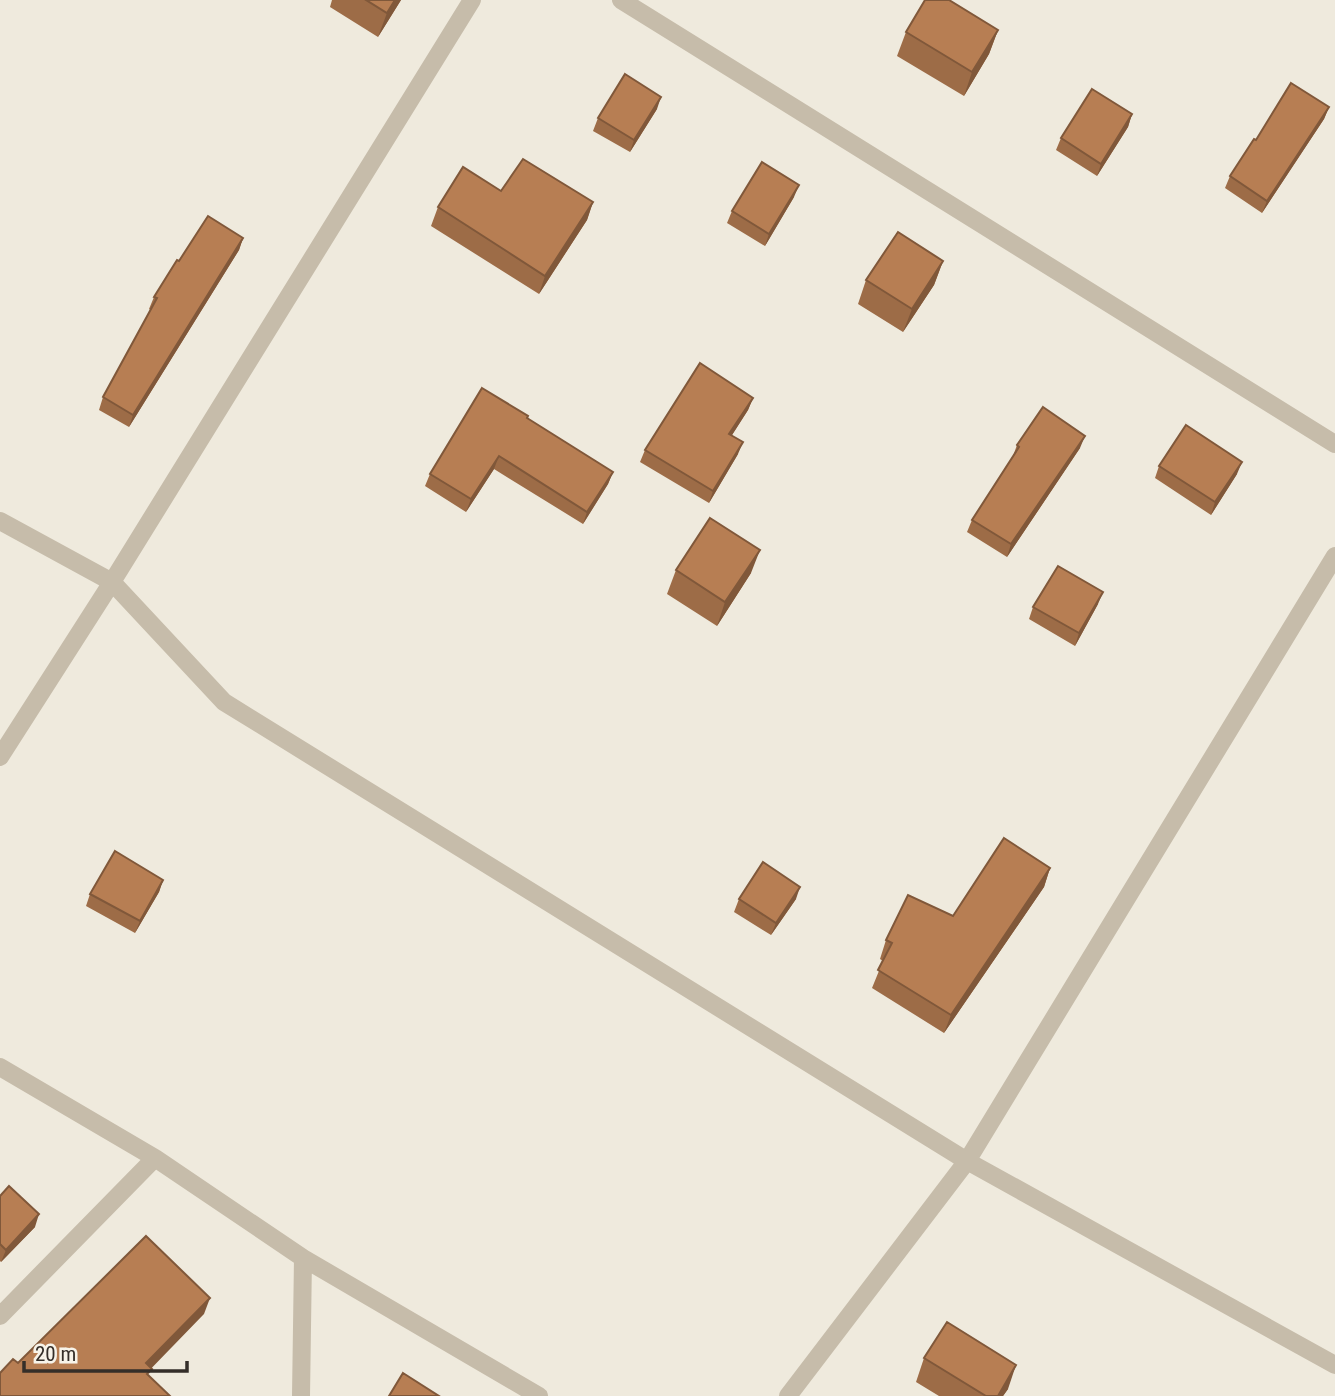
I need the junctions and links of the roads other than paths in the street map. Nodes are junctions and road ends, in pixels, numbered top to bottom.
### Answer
1 (472, 0) edge
2 (621, 0) edge
3 (1335, 444) edge
4 (0, 521) edge
5 (1335, 556) edge
6 (112, 582) junction
7 (0, 757) edge
8 (0, 1067) edge
9 (155, 1158) junction
10 (967, 1161) junction
11 (303, 1258) junction
12 (0, 1315) edge
13 (1335, 1365) edge
14 (301, 1396) edge
15 (539, 1396) edge
16 (788, 1396) edge

1 - 6 street
2 - 3 street
4 - 6 street
5 - 10 street
6 - 7 street
6 - 10 street
8 - 9 street
9 - 11 street
9 - 12 street
10 - 13 street
10 - 16 street
11 - 14 street
11 - 15 street

